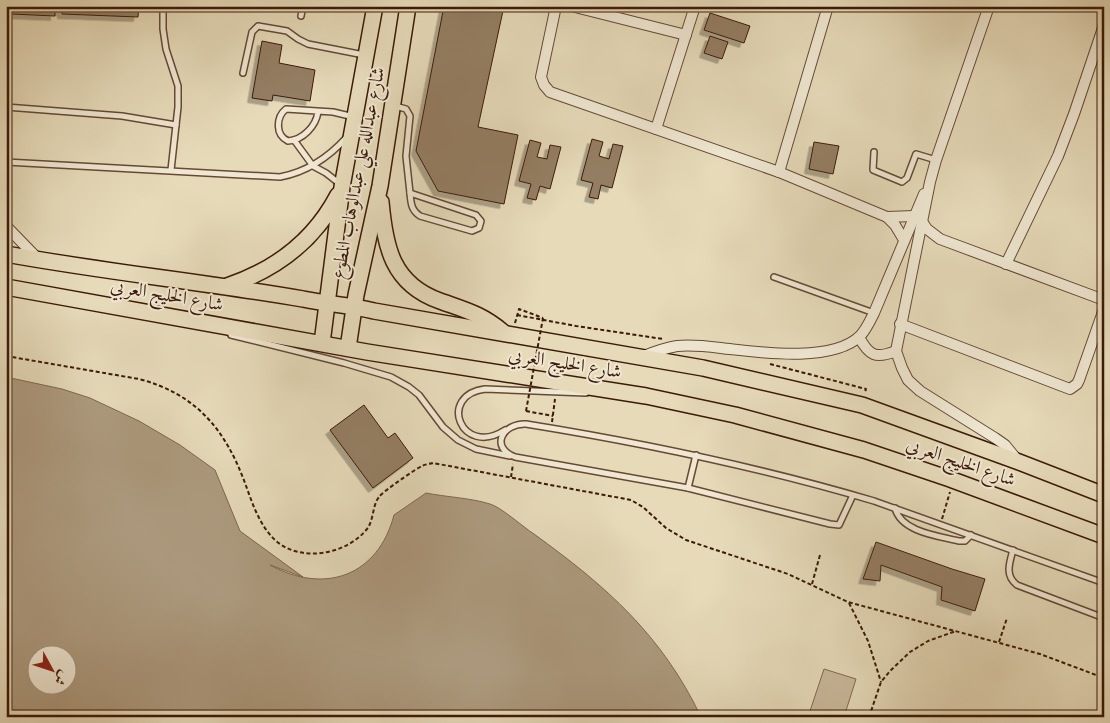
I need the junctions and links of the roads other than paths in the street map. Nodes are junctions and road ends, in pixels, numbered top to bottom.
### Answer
1 (163, 6) edge
2 (303, 6) edge
3 (375, 6) edge
4 (408, 6) edge
5 (556, 6) edge
6 (571, 6) edge
7 (695, 6) edge
8 (828, 6) edge
9 (989, 6) edge
10 (301, 16) dead end
11 (1104, 26) edge
12 (686, 35) junction
13 (366, 56) junction
14 (243, 73) dead end
15 (392, 105) junction
16 (6, 107) edge
17 (318, 112) junction
18 (353, 124) junction
19 (176, 125) junction
20 (656, 129) junction
21 (294, 140) junction
22 (874, 152) dead end
23 (936, 160) junction
24 (6, 162) edge
25 (313, 166) junction
26 (171, 170) junction
27 (779, 172) junction
28 (930, 182) junction
29 (380, 186) junction
30 (342, 187) junction
31 (410, 194) junction
32 (914, 216) junction
33 (887, 217) junction
34 (923, 224) junction
35 (6, 226) edge
36 (940, 239) junction
37 (904, 240) junction
38 (918, 244) junction
39 (6, 254) edge
40 (39, 260) junction
41 (1006, 264) junction
42 (774, 277) dead end
43 (227, 286) junction
44 (6, 287) edge
45 (1104, 300) edge
46 (327, 303) junction
47 (354, 306) junction
48 (1104, 309) edge
49 (156, 313) junction
50 (874, 313) junction
51 (900, 324) junction
52 (508, 334) junction
53 (859, 337) junction
54 (322, 343) junction
55 (348, 348) junction
56 (896, 351) junction
57 (642, 357) junction
58 (646, 396) junction
59 (508, 428) junction
60 (696, 455) junction
61 (515, 457) junction
62 (1019, 462) junction
63 (688, 488) junction
64 (1104, 494) edge
65 (853, 495) junction
66 (895, 508) junction
67 (971, 535) junction
68 (1104, 536) edge
69 (1013, 550) junction
70 (1104, 583) edge
71 (1104, 618) edge

1 - 19 lane
2 - 10 lane
3 - 13 main road, شارع عبدالله علي عبدالوهاب المطوع
4 - 15 main road, شارع عبدالله علي عبدالوهاب المطوع
5 - 20 street
6 - 12 street
7 - 12 street
8 - 27 street
9 - 23 street
11 - 41 street
12 - 20 street
13 - 14 lane
13 - 18 main road, شارع عبدالله علي عبدالوهاب المطوع
15 - 29 main road, شارع عبدالله علي عبدالوهاب المطوع
15 - 31 lane
16 - 19 lane
17 - 18 lane
17 - 21 lane
17 - 21 lane
18 - 25 lane
18 - 30 main road, شارع عبدالله علي عبدالوهاب المطوع
19 - 26 lane
20 - 27 street
21 - 25 lane
22 - 23 lane
23 - 28 street
24 - 26 lane
25 - 26 lane
25 - 30 lane
27 - 33 street
28 - 32 street
28 - 34 street
29 - 47 main road, شارع عبدالله علي عبدالوهاب المطوع
29 - 52 main road
30 - 43 main road
30 - 46 main road, شارع عبدالله علي عبدالوهاب المطوع
31 - 31 lane
32 - 33 street
32 - 37 street
33 - 37 street
34 - 36 street
34 - 38 street
35 - 40 street
36 - 38 street
36 - 41 street
37 - 50 street
38 - 51 street
39 - 40 main road, شارع الخليج العربي
40 - 43 main road, شارع الخليج العربي
41 - 45 street
42 - 50 lane
43 - 46 main road, شارع الخليج العربي
44 - 49 main road, شارع الخليج العربي
46 - 47 main road, شارع الخليج العربي
46 - 54 main road, شارع عبدالله علي عبدالوهاب المطوع
47 - 52 main road, شارع الخليج العربي
47 - 55 main road, شارع عبدالله علي عبدالوهاب المطوع
48 - 51 street
49 - 54 main road, شارع الخليج العربي
49 - 61 lane
50 - 53 street
51 - 56 street
52 - 57 main road, شارع الخليج العربي
53 - 56 street
53 - 57 street
54 - 55 main road, شارع الخليج العربي
55 - 58 main road, شارع الخليج العربي
56 - 62 street
57 - 62 main road, شارع الخليج العربي
58 - 59 lane
58 - 68 main road, شارع الخليج العربي
59 - 60 lane
59 - 61 lane
60 - 63 lane
60 - 65 lane
61 - 63 lane
62 - 64 main road, شارع الخليج العربي
63 - 65 lane
65 - 66 lane
66 - 67 lane
66 - 67 lane
67 - 69 lane
69 - 70 lane
69 - 71 lane

